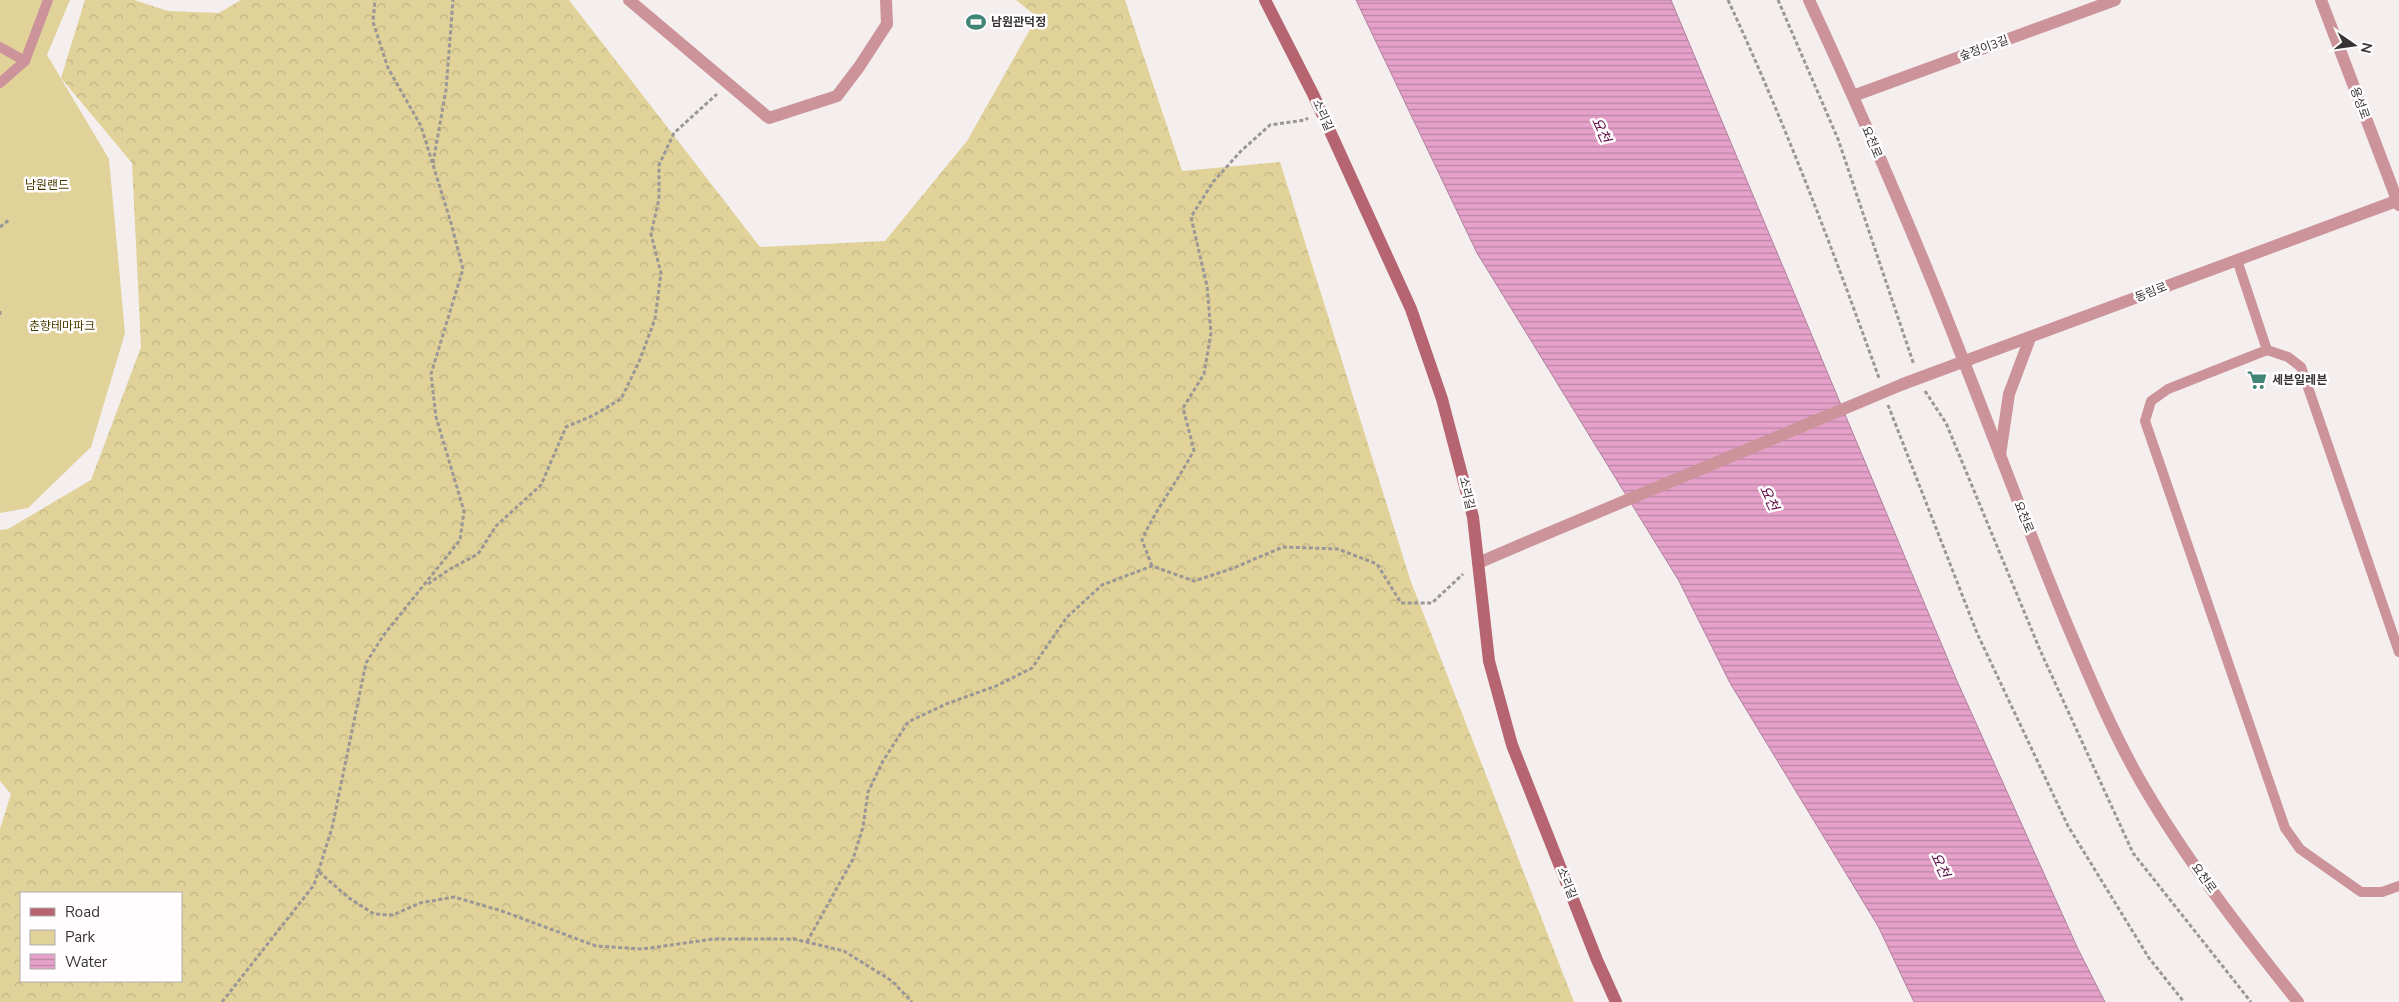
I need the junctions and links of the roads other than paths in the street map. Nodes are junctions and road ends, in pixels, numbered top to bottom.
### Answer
1 (48, 0) edge
2 (629, 0) edge
3 (886, 0) edge
4 (1265, 0) edge
5 (1809, 0) edge
6 (2115, 0) edge
7 (2321, 0) edge
8 (0, 47) edge
9 (25, 61) junction
10 (0, 83) edge
11 (1853, 96) junction
12 (2398, 202) edge
13 (2236, 260) junction
14 (2030, 338) junction
15 (2267, 350) junction
16 (1964, 361) junction
17 (2000, 457) junction
18 (1478, 563) junction
19 (2399, 652) edge
20 (2399, 886) edge
21 (1616, 1002) edge
22 (2298, 1002) edge

1 - 9 lane
2 - 3 street
4 - 18 main road, 소리길
5 - 11 street, 요천로
6 - 11 street, 숲정이3길
7 - 12 street, 용성로
8 - 9 lane
9 - 10 lane
11 - 16 street, 요천로
12 - 13 street, 동림로
13 - 14 street, 동림로
13 - 15 lane
14 - 16 street, 동림로
14 - 17 street
15 - 19 lane
15 - 20 lane
16 - 17 street, 요천로
16 - 18 street, 동림로, bridge
17 - 22 street, 요천로
18 - 21 main road, 소리길

